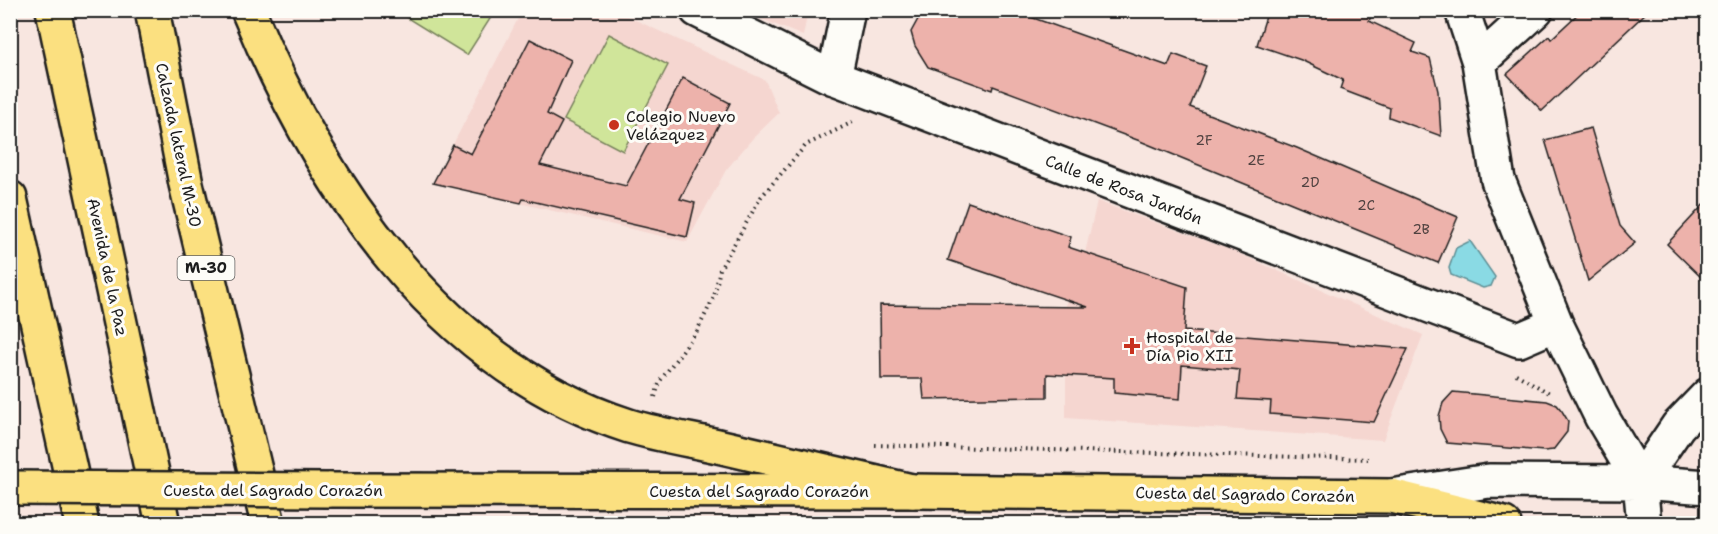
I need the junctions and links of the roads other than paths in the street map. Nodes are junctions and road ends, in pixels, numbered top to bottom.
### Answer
1 (53, 10) edge
2 (152, 10) edge
3 (248, 10) edge
4 (697, 10) edge
5 (848, 10) edge
6 (1462, 10) edge
7 (1536, 10) edge
8 (1479, 62) junction
9 (832, 77) junction
10 (10, 198) edge
11 (1556, 324) junction
12 (1707, 395) edge
13 (1640, 482) junction
14 (10, 488) edge
15 (1707, 488) edge
16 (912, 491) junction
17 (1391, 496) junction
18 (82, 524) edge
19 (163, 524) edge
20 (268, 524) edge
21 (1504, 524) edge
22 (1644, 524) edge

1 - 19 main road, Avenida de la Paz
2 - 20 main road, Calzada lateral M-30 / M-30
3 - 16 main road
4 - 9 street, Calle de Rosa Jardón
5 - 9 street
6 - 8 street
7 - 8 street
8 - 11 street
9 - 11 street, Calle de Rosa Jardón
10 - 18 main road
11 - 13 street
12 - 13 street
13 - 15 street
13 - 17 street
13 - 22 street
14 - 16 main road, Cuesta del Sagrado Corazón, bridge
16 - 17 main road, Cuesta del Sagrado Corazón
17 - 21 main road, Cuesta del Sagrado Corazón

